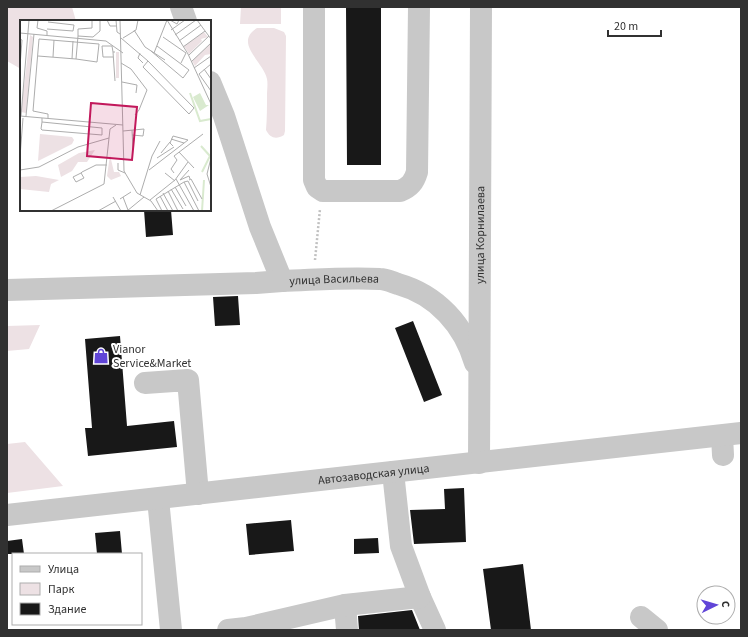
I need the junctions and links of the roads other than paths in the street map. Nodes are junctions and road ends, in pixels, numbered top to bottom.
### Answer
1 (181, 7) edge
2 (314, 7) edge
3 (419, 7) edge
4 (481, 7) edge
5 (186, 20) edge
6 (211, 84) edge
7 (282, 281) junction
8 (7, 290) edge
9 (479, 374) junction
10 (145, 383) dead end
11 (729, 441) edge
12 (478, 463) junction
13 (393, 472) junction
14 (198, 494) junction
15 (158, 499) junction
16 (7, 515) edge
17 (420, 597) junction
18 (345, 605) junction
19 (171, 630) edge
20 (228, 630) edge
21 (348, 630) edge
22 (435, 630) edge

1 - 5 street
2 - 3 street
4 - 9 street, улица Корнилаева
6 - 7 street, улица Васильева
7 - 8 street
7 - 9 street, улица Васильева
9 - 12 street, улица Корнилаева
10 - 14 street
11 - 12 street, Автозаводская улица
12 - 13 street, Автозаводская улица
13 - 14 street, Автозаводская улица
13 - 17 street
14 - 15 street, Автозаводская улица
15 - 16 street, Автозаводская улица
15 - 19 street
17 - 18 street
17 - 22 street
18 - 20 street
18 - 21 street

